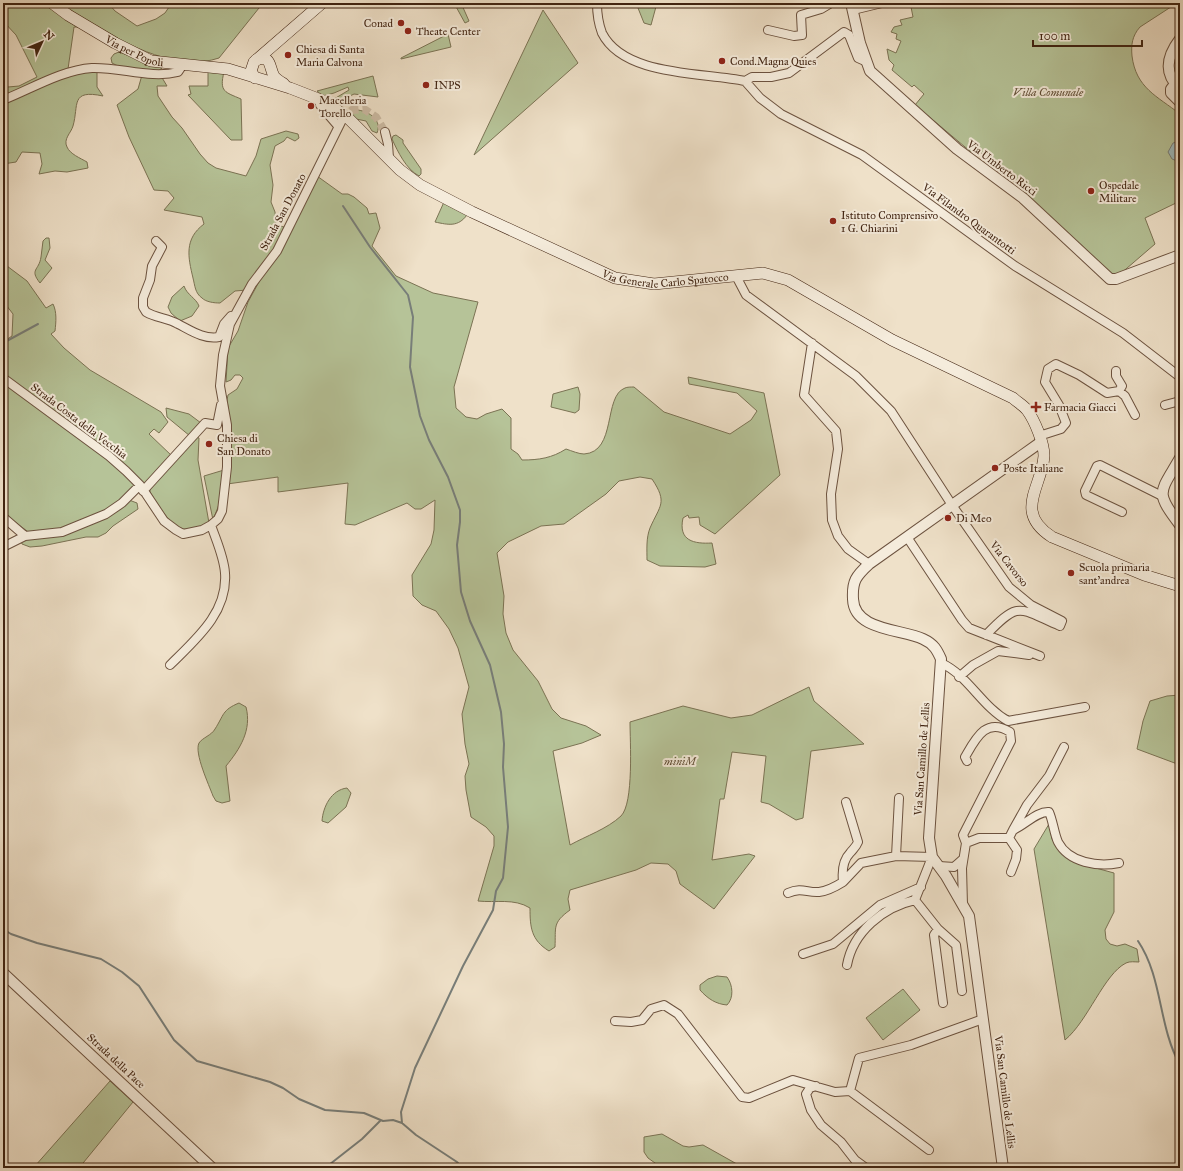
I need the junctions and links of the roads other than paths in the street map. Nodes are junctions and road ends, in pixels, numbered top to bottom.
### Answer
1 (52, 3) edge
2 (322, 3) edge
3 (597, 3) edge
4 (882, 3) edge
5 (828, 4) edge
6 (852, 6) edge
7 (768, 30) dead end
8 (281, 39) junction
9 (1180, 39) edge
10 (254, 62) junction
11 (867, 62) junction
12 (182, 66) junction
13 (272, 68) junction
14 (228, 70) junction
15 (259, 79) junction
16 (745, 80) junction
17 (1178, 87) edge
18 (290, 88) junction
19 (3, 100) edge
20 (320, 100) junction
21 (1180, 102) edge
22 (376, 146) junction
23 (389, 158) junction
24 (156, 240) dead end
25 (1180, 255) edge
26 (736, 276) junction
27 (241, 305) junction
28 (812, 343) junction
29 (1116, 371) dead end
30 (1180, 377) edge
31 (3, 378) edge
32 (1119, 391) junction
33 (222, 400) junction
34 (1180, 401) edge
35 (1165, 405) dead end
36 (1136, 415) dead end
37 (1040, 439) junction
38 (1180, 458) edge
39 (141, 488) junction
40 (1162, 496) junction
41 (952, 505) junction
42 (1122, 512) dead end
43 (3, 517) edge
44 (1180, 525) edge
45 (211, 526) junction
46 (25, 536) junction
47 (907, 537) junction
48 (3, 547) edge
49 (869, 564) junction
50 (1180, 586) edge
51 (986, 635) junction
52 (940, 663) junction
53 (170, 665) dead end
54 (959, 677) junction
55 (1085, 708) dead end
56 (1064, 747) dead end
57 (967, 762) dead end
58 (899, 798) dead end
59 (846, 802) dead end
60 (1013, 830) junction
61 (1009, 838) junction
62 (966, 843) junction
63 (896, 856) junction
64 (932, 857) junction
65 (964, 859) junction
66 (1119, 863) dead end
67 (939, 866) junction
68 (962, 868) junction
69 (1011, 872) dead end
70 (948, 879) junction
71 (842, 882) junction
72 (921, 887) junction
73 (788, 893) dead end
74 (915, 900) junction
75 (964, 906) junction
76 (938, 929) junction
77 (803, 954) dead end
78 (847, 965) dead end
79 (3, 973) edge
80 (962, 991) dead end
81 (943, 1003) dead end
82 (983, 1018) junction
83 (614, 1021) dead end
84 (816, 1086) junction
85 (850, 1091) junction
86 (929, 1150) dead end
87 (212, 1168) edge
88 (866, 1168) edge
89 (1003, 1168) edge

1 - 12 main road, Via per Popoli
2 - 8 main road
3 - 16 street
4 - 6 street
5 - 7 street
6 - 11 street, Via Umberto Ricci
8 - 10 main road
8 - 13 main road
9 - 17 street
10 - 13 main road
10 - 14 main road, Via per Popoli
10 - 15 main road
11 - 16 street
11 - 25 street, Via Umberto Ricci
12 - 14 main road, Via per Popoli
12 - 19 street
13 - 15 main road
13 - 18 main road, Via Generale Carlo Spatocco
14 - 15 main road, Via per Popoli
15 - 18 main road, Via Generale Carlo Spatocco
16 - 30 street, Via Filandro Quarantotti
17 - 21 street
18 - 20 main road, Via Generale Carlo Spatocco
20 - 22 main road, Via Generale Carlo Spatocco
20 - 27 street, Strada San Donato
22 - 23 main road, Via Generale Carlo Spatocco
22 - 23 street
23 - 26 main road, Via Generale Carlo Spatocco
24 - 27 street, Strada San Donato
26 - 28 street, Via Cavorso
26 - 37 main road, Via Generale Carlo Spatocco
27 - 33 street, Strada San Donato
28 - 41 street, Via Cavorso
28 - 49 street
29 - 32 street
31 - 39 street, Strada Costa della Vecchia
32 - 36 street
32 - 37 street
33 - 39 street, Strada San Donato
33 - 45 street, Strada San Donato
34 - 35 street
37 - 41 street, Via San Camillo de Lellis
37 - 50 main road
38 - 40 street
39 - 45 street
39 - 46 street, Strada San Donato
40 - 42 street
40 - 44 street
41 - 47 street, Via San Camillo de Lellis
41 - 51 street, Via Cavorso
43 - 46 street
45 - 53 street
46 - 48 street, Strada San Donato
47 - 49 street, Via San Camillo de Lellis
47 - 51 street
49 - 52 street, Via San Camillo de Lellis
51 - 54 street
52 - 54 street
52 - 64 street, Via San Camillo de Lellis
54 - 55 street
56 - 60 street
57 - 62 street, Via San Camillo de Lellis
58 - 63 street
59 - 71 street
60 - 61 street
60 - 66 street
61 - 62 street
61 - 69 street
62 - 65 street, Via San Camillo de Lellis
63 - 64 street
63 - 71 street
64 - 67 street, Via San Camillo de Lellis
64 - 72 street, Via San Camillo de Lellis
65 - 67 street
65 - 68 street, Via San Camillo de Lellis
65 - 70 street
67 - 70 street, Via San Camillo de Lellis
68 - 70 street, Via San Camillo de Lellis
68 - 75 street, Via San Camillo de Lellis
70 - 75 street, Via San Camillo de Lellis
71 - 73 street
72 - 74 street, Via San Camillo de Lellis
72 - 77 street
74 - 76 street
74 - 78 street
75 - 82 street, Via San Camillo de Lellis
76 - 80 street
76 - 81 street
79 - 87 street, Strada della Pace
82 - 85 street
82 - 89 street, Via San Camillo de Lellis
83 - 84 street
84 - 85 street
84 - 88 street
85 - 86 street

